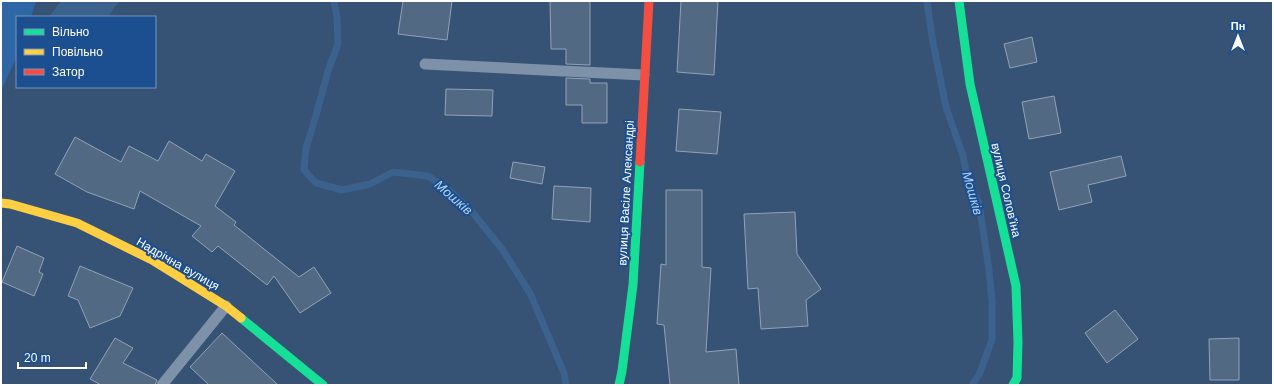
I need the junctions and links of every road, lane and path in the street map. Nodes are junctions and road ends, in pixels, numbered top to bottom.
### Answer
1 (649, 1) edge
2 (959, 1) edge
3 (425, 64) dead end
4 (644, 75) junction
5 (1, 203) edge
6 (226, 306) junction
7 (163, 385) edge
8 (323, 385) edge
9 (619, 385) edge
10 (1013, 385) edge

1 - 4 street, вулиця Васіле Александрі
2 - 10 street, вулиця Солов'їна
3 - 4 lane
4 - 9 street, вулиця Васіле Александрі
5 - 6 street, Надрічна вулиця
6 - 7 lane
6 - 8 street, Надрічна вулиця

